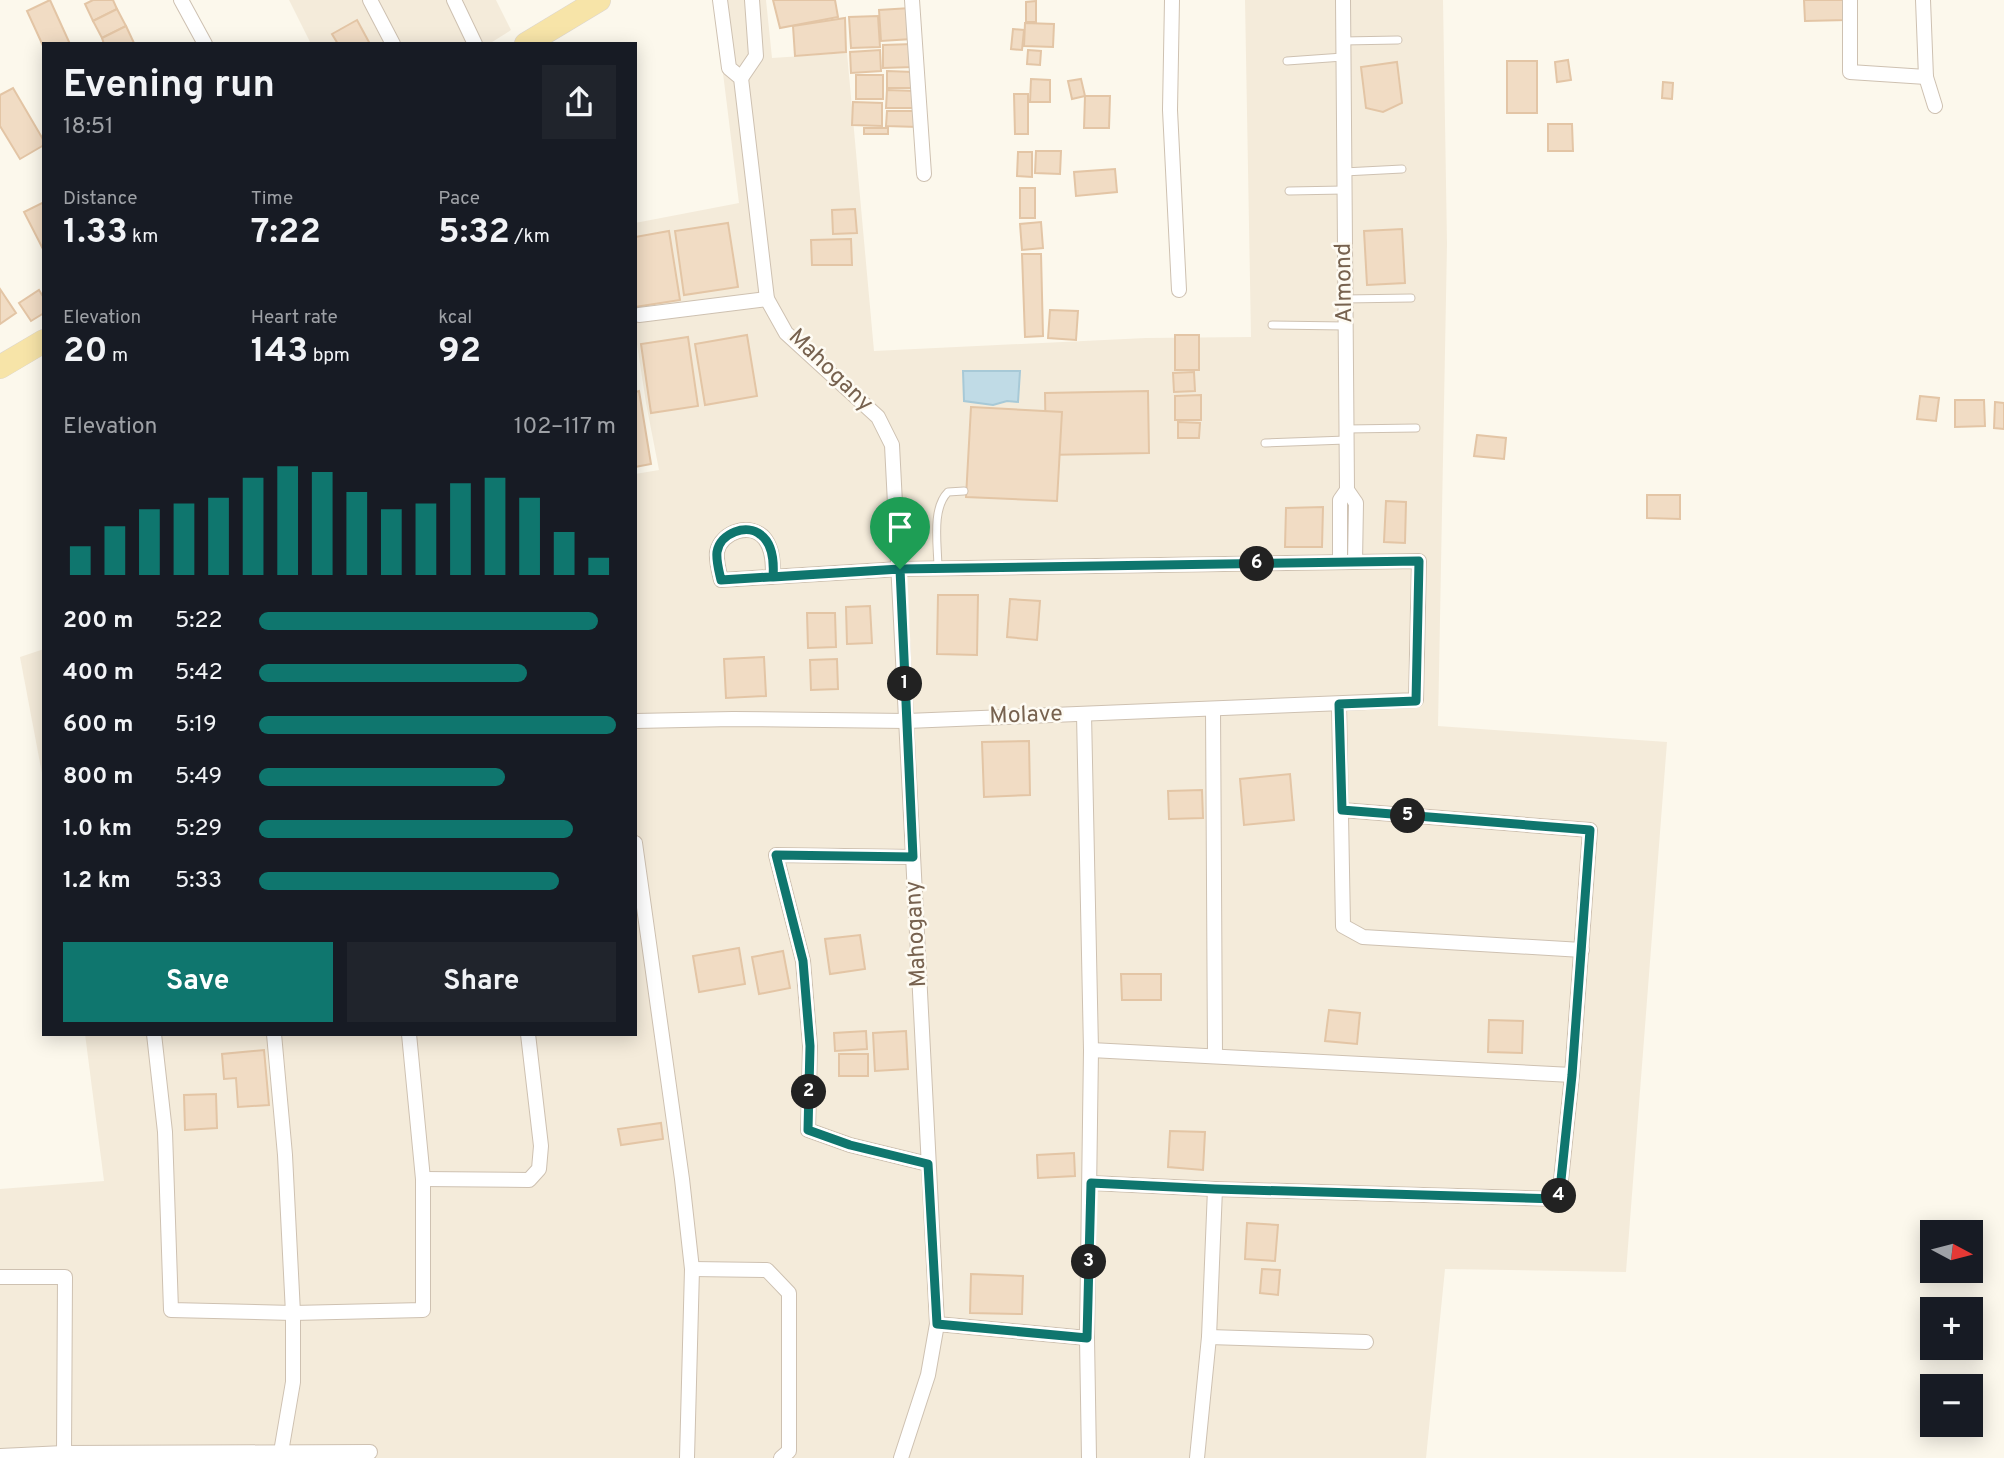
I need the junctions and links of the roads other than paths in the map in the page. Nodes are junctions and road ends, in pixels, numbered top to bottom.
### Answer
1 (181, 0) edge
2 (370, 0) edge
3 (454, 0) edge
4 (599, 0) edge
5 (720, 0) edge
6 (752, 0) edge
7 (912, 0) edge
8 (1172, 0) edge
9 (1343, 0) edge
10 (1850, 0) edge
11 (1923, 0) edge
12 (1398, 40) dead end
13 (1343, 41) junction
14 (204, 42) edge
15 (392, 42) edge
16 (474, 42) edge
17 (529, 42) edge
18 (1343, 57) junction
19 (1287, 61) dead end
20 (1926, 77) junction
21 (741, 78) junction
22 (1935, 106) dead end
23 (1402, 169) dead end
24 (1344, 172) junction
25 (924, 174) dead end
26 (1344, 190) junction
27 (1289, 191) dead end
28 (1179, 290) dead end
29 (1411, 298) dead end
30 (767, 299) junction
31 (1345, 299) junction
32 (639, 315) dead end
33 (1272, 325) dead end
34 (1345, 326) junction
35 (42, 342) edge
36 (0, 367) edge
37 (1416, 428) dead end
38 (1347, 435) junction
39 (1265, 443) dead end
40 (964, 491) dead end
41 (1347, 562) junction
42 (900, 569) junction
43 (938, 569) junction
44 (773, 577) junction
45 (1339, 704) junction
46 (1213, 709) junction
47 (1084, 714) junction
48 (637, 721) edge
49 (906, 721) junction
50 (1342, 810) junction
51 (913, 857) junction
52 (637, 875) edge
53 (1581, 950) junction
54 (154, 1036) edge
55 (274, 1036) edge
56 (409, 1036) edge
57 (528, 1036) edge
58 (1091, 1051) junction
59 (1215, 1056) junction
60 (1572, 1075) junction
61 (928, 1164) junction
62 (423, 1179) junction
63 (1091, 1183) junction
64 (1215, 1189) junction
65 (692, 1269) junction
66 (0, 1277) edge
67 (293, 1314) junction
68 (937, 1324) junction
69 (1209, 1337) junction
70 (1087, 1338) junction
71 (1366, 1342) dead end
72 (370, 1452) dead end
73 (64, 1453) junction
74 (0, 1455) edge
75 (279, 1455) edge
76 (687, 1458) edge
77 (781, 1458) edge
78 (901, 1458) edge
79 (1089, 1458) edge
80 (1197, 1458) edge

1 - 14 street
2 - 15 street
3 - 16 street
4 - 17 main road
5 - 21 street, Mahogany
6 - 21 street
7 - 25 street
8 - 28 street
9 - 13 street, Almond
10 - 20 street
11 - 20 street
12 - 13 lane
13 - 18 street, Almond
18 - 19 lane
18 - 24 street, Almond
20 - 22 street
21 - 30 street, Mahogany
23 - 24 lane
24 - 26 street, Almond
26 - 27 lane
26 - 31 street, Almond
29 - 31 lane
30 - 32 street
30 - 42 street, Mahogany
31 - 34 street, Almond
33 - 34 lane
34 - 38 street, Almond
35 - 36 main road
37 - 38 lane
38 - 39 lane
38 - 41 street, Almond
40 - 43 lane
41 - 43 street
41 - 45 street, Molave
42 - 43 street
42 - 44 street
42 - 49 street, Mahogany
44 - 44 street
45 - 46 street, Molave
45 - 50 street
46 - 47 street, Molave
46 - 59 street
47 - 49 street, Molave
47 - 58 street
48 - 49 street, Molave
49 - 51 street, Mahogany
50 - 53 street
50 - 53 street
51 - 61 street, Mahogany
51 - 61 street
52 - 65 street
53 - 60 street
54 - 67 street
55 - 67 street
56 - 62 street
57 - 62 street
58 - 59 street
58 - 63 street
59 - 60 street
60 - 64 street
61 - 68 street, Mahogany
62 - 67 street
63 - 64 street
63 - 70 street
64 - 69 street
65 - 76 street
65 - 77 street
66 - 73 street
67 - 75 street
68 - 70 street
68 - 78 street, Mahogany
69 - 71 street
69 - 80 street
70 - 79 street
72 - 75 street
73 - 74 street
73 - 75 street

